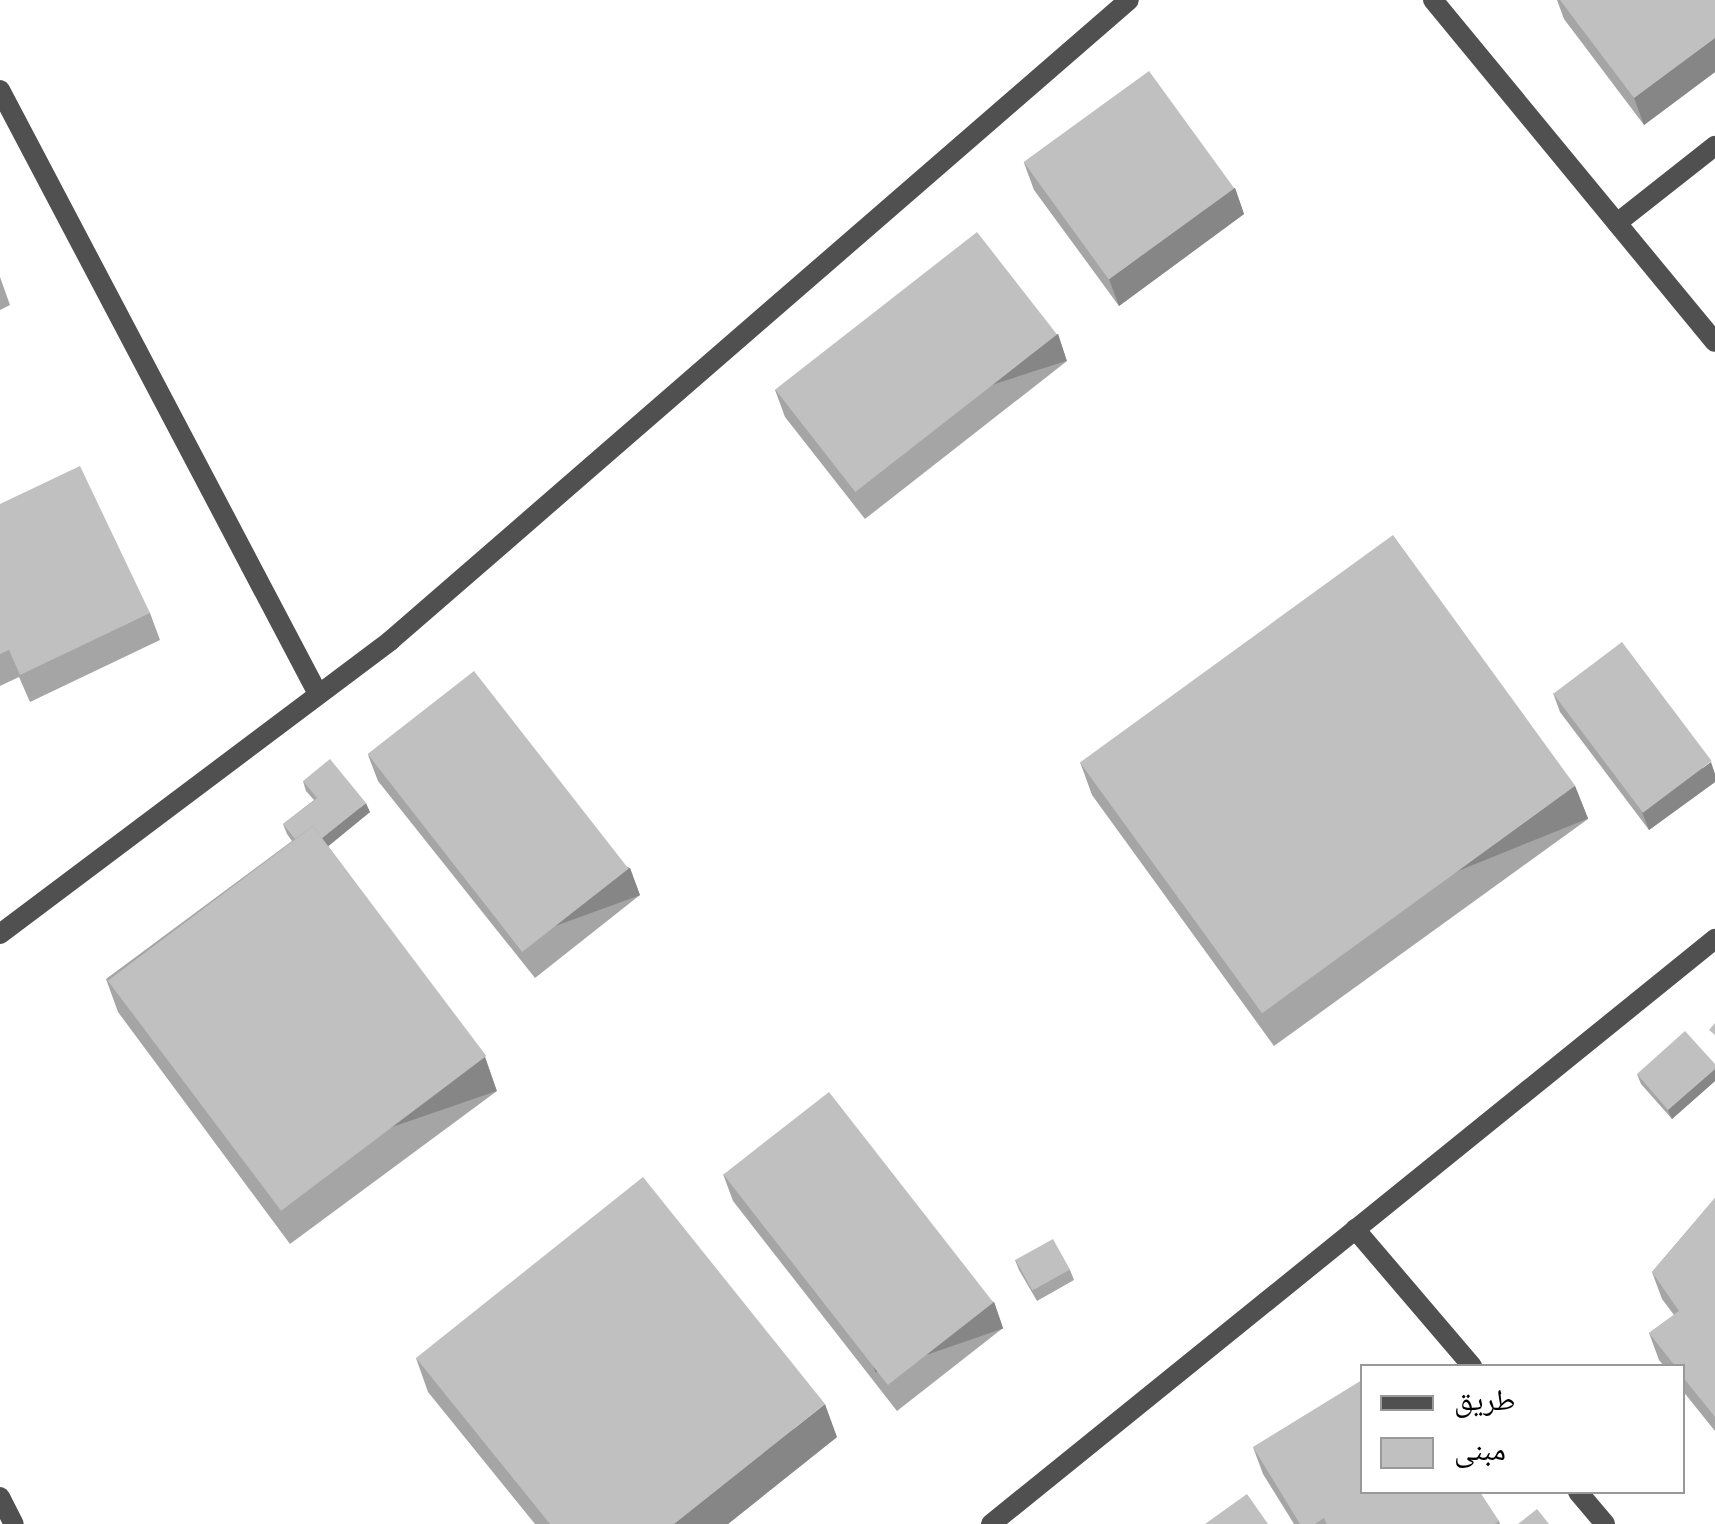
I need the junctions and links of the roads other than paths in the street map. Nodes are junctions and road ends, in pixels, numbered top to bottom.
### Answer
1 (1130, 0) edge
2 (1434, 0) edge
3 (0, 90) edge
4 (1715, 146) edge
5 (1617, 223) junction
6 (1715, 342) edge
7 (318, 694) junction
8 (0, 934) edge
9 (1715, 939) edge
10 (1356, 1229) junction
11 (1470, 1364) edge
12 (1580, 1494) edge
13 (0, 1497) edge
14 (14, 1524) edge
15 (991, 1524) edge
16 (1605, 1524) edge

1 - 7 street
2 - 5 street
3 - 7 street
4 - 5 street
5 - 6 street
7 - 8 street
9 - 10 street
10 - 11 street
10 - 15 street
12 - 16 street
13 - 14 street

